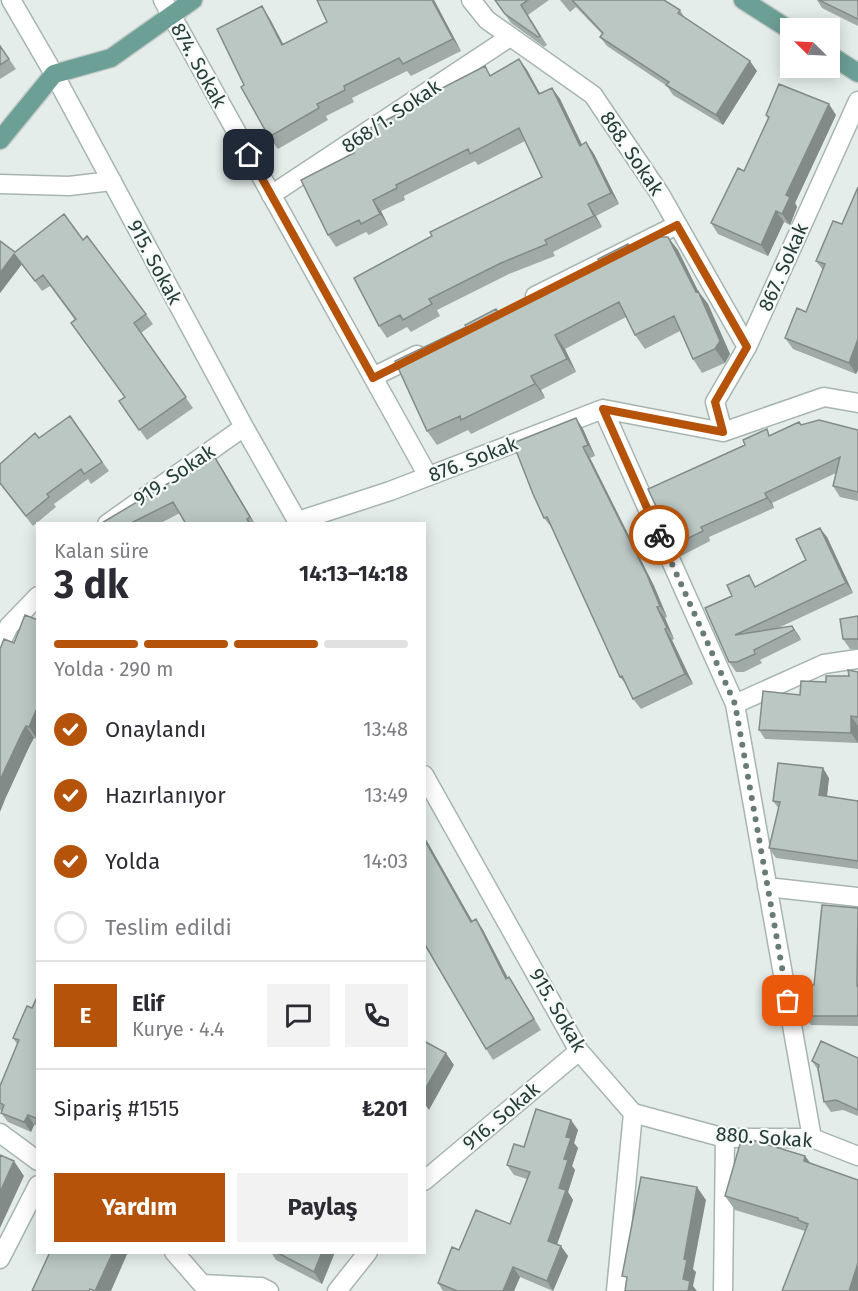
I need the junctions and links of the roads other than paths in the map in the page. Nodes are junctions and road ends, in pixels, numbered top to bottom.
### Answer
1 (11, 0) edge
2 (193, 0) edge
3 (471, 0) edge
4 (743, 0) edge
5 (167, 8) edge
6 (780, 24) edge
7 (510, 37) junction
8 (840, 61) edge
9 (858, 73) edge
10 (54, 74) junction
11 (858, 102) edge
12 (0, 140) edge
13 (112, 181) junction
14 (0, 184) edge
15 (272, 195) junction
16 (677, 225) junction
17 (520, 304) edge
18 (436, 346) edge
19 (747, 347) junction
20 (373, 378) junction
21 (858, 403) edge
22 (603, 409) junction
23 (244, 427) junction
24 (723, 432) junction
25 (428, 476) junction
26 (109, 522) edge
27 (298, 522) edge
28 (36, 598) edge
29 (0, 645) edge
30 (858, 659) edge
31 (735, 704) junction
32 (426, 778) edge
33 (767, 887) junction
34 (858, 897) edge
35 (579, 1051) junction
36 (633, 1113) junction
37 (0, 1133) edge
38 (725, 1138) junction
39 (812, 1138) junction
40 (858, 1156) edge
41 (36, 1160) edge
42 (426, 1179) edge
43 (36, 1189) edge
44 (176, 1254) edge
45 (366, 1254) edge
46 (0, 1259) edge
47 (269, 1291) edge
48 (337, 1291) edge
49 (616, 1291) edge
50 (723, 1291) edge

1 - 10 street, 915. Sokak
2 - 5 main road
3 - 7 street, 868. Sokak
4 - 6 main road
5 - 10 main road
5 - 15 street, 874. Sokak
7 - 15 street, 868/1. Sokak
7 - 16 street, 868. Sokak
8 - 9 main road
10 - 12 main road
10 - 13 street, 915. Sokak
11 - 19 street, 867. Sokak
13 - 14 street
13 - 23 street, 915. Sokak
15 - 20 street, 874. Sokak
16 - 17 street
16 - 19 street, 868. Sokak
18 - 20 street
19 - 24 street, 867. Sokak
20 - 25 street, 874. Sokak
21 - 24 street
22 - 24 street
22 - 25 street, 876. Sokak
22 - 31 street
23 - 26 street, 919. Sokak
23 - 27 street, 915. Sokak
25 - 27 street, 876. Sokak
28 - 29 street
30 - 31 street
31 - 33 street
32 - 35 street, 915. Sokak
33 - 34 street
33 - 39 street
35 - 36 street, 915. Sokak
35 - 42 street, 916. Sokak
36 - 38 street, 880. Sokak
36 - 49 street
37 - 41 street
38 - 39 street, 880. Sokak
38 - 50 street
39 - 40 street, 880. Sokak
43 - 46 street
44 - 47 street
45 - 48 street

